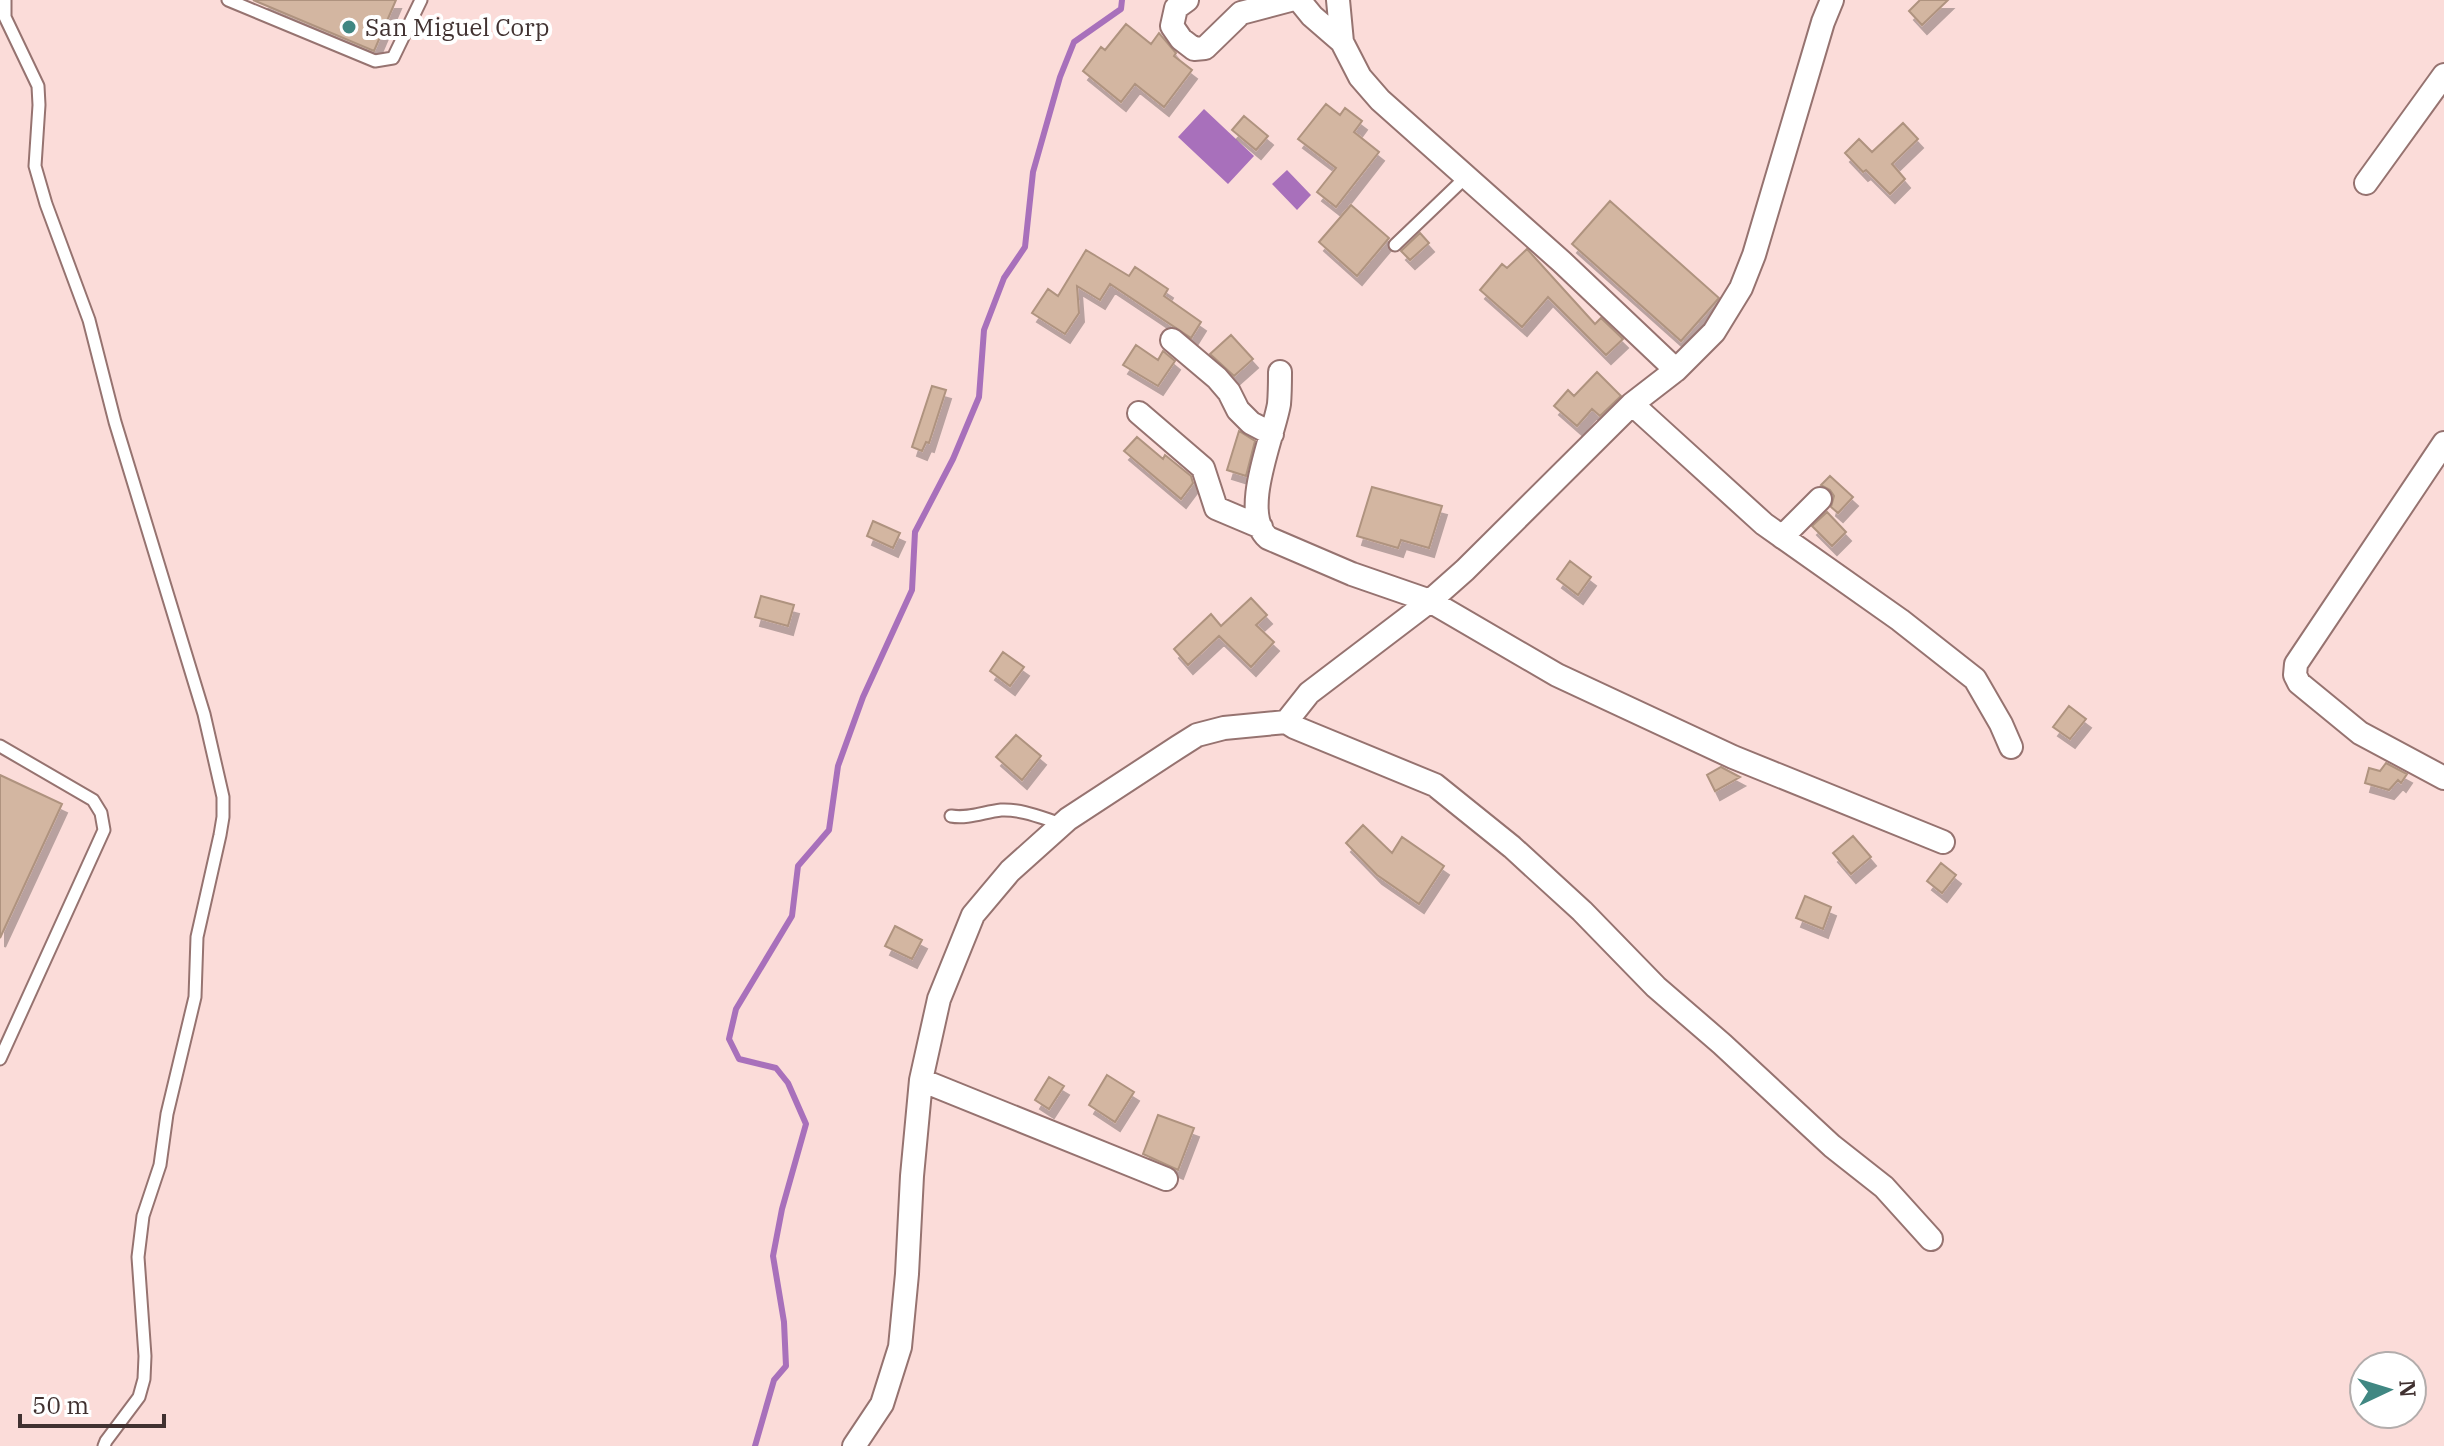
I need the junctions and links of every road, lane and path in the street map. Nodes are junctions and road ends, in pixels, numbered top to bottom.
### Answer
1 (5, 0) edge
2 (228, 0) edge
3 (421, 0) edge
4 (1187, 0) edge
5 (1290, 0) edge
6 (1299, 0) edge
7 (1338, 0) edge
8 (1832, 0) edge
9 (1342, 42) junction
10 (2444, 75) edge
11 (1466, 177) junction
12 (2366, 183) dead end
13 (1395, 245) dead end
14 (1172, 340) dead end
15 (1676, 370) junction
16 (1280, 372) dead end
17 (1632, 404) junction
18 (1139, 413) dead end
19 (1272, 434) junction
20 (2444, 443) edge
21 (1820, 499) dead end
22 (1261, 527) junction
23 (1782, 537) junction
24 (1430, 601) junction
25 (1286, 722) junction
26 (0, 746) edge
27 (2011, 747) dead end
28 (2444, 778) edge
29 (951, 816) dead end
30 (1062, 825) junction
31 (1943, 842) dead end
32 (0, 1059) edge
33 (921, 1080) junction
34 (1166, 1179) dead end
35 (1931, 1239) dead end
36 (104, 1446) edge
37 (854, 1446) edge

1 - 36 lane
2 - 3 lane
4 - 5 street
6 - 9 street
7 - 9 street
8 - 15 street
9 - 11 street
10 - 12 street
11 - 13 lane
11 - 15 street
14 - 19 street
15 - 17 street
16 - 19 street
17 - 23 street
17 - 24 street
18 - 22 street
19 - 22 street
20 - 28 street
21 - 23 street
22 - 24 street
23 - 27 street
24 - 25 street
24 - 31 street
25 - 30 street
25 - 35 street
26 - 32 lane
29 - 30 lane
30 - 33 street
33 - 34 street
33 - 37 street

